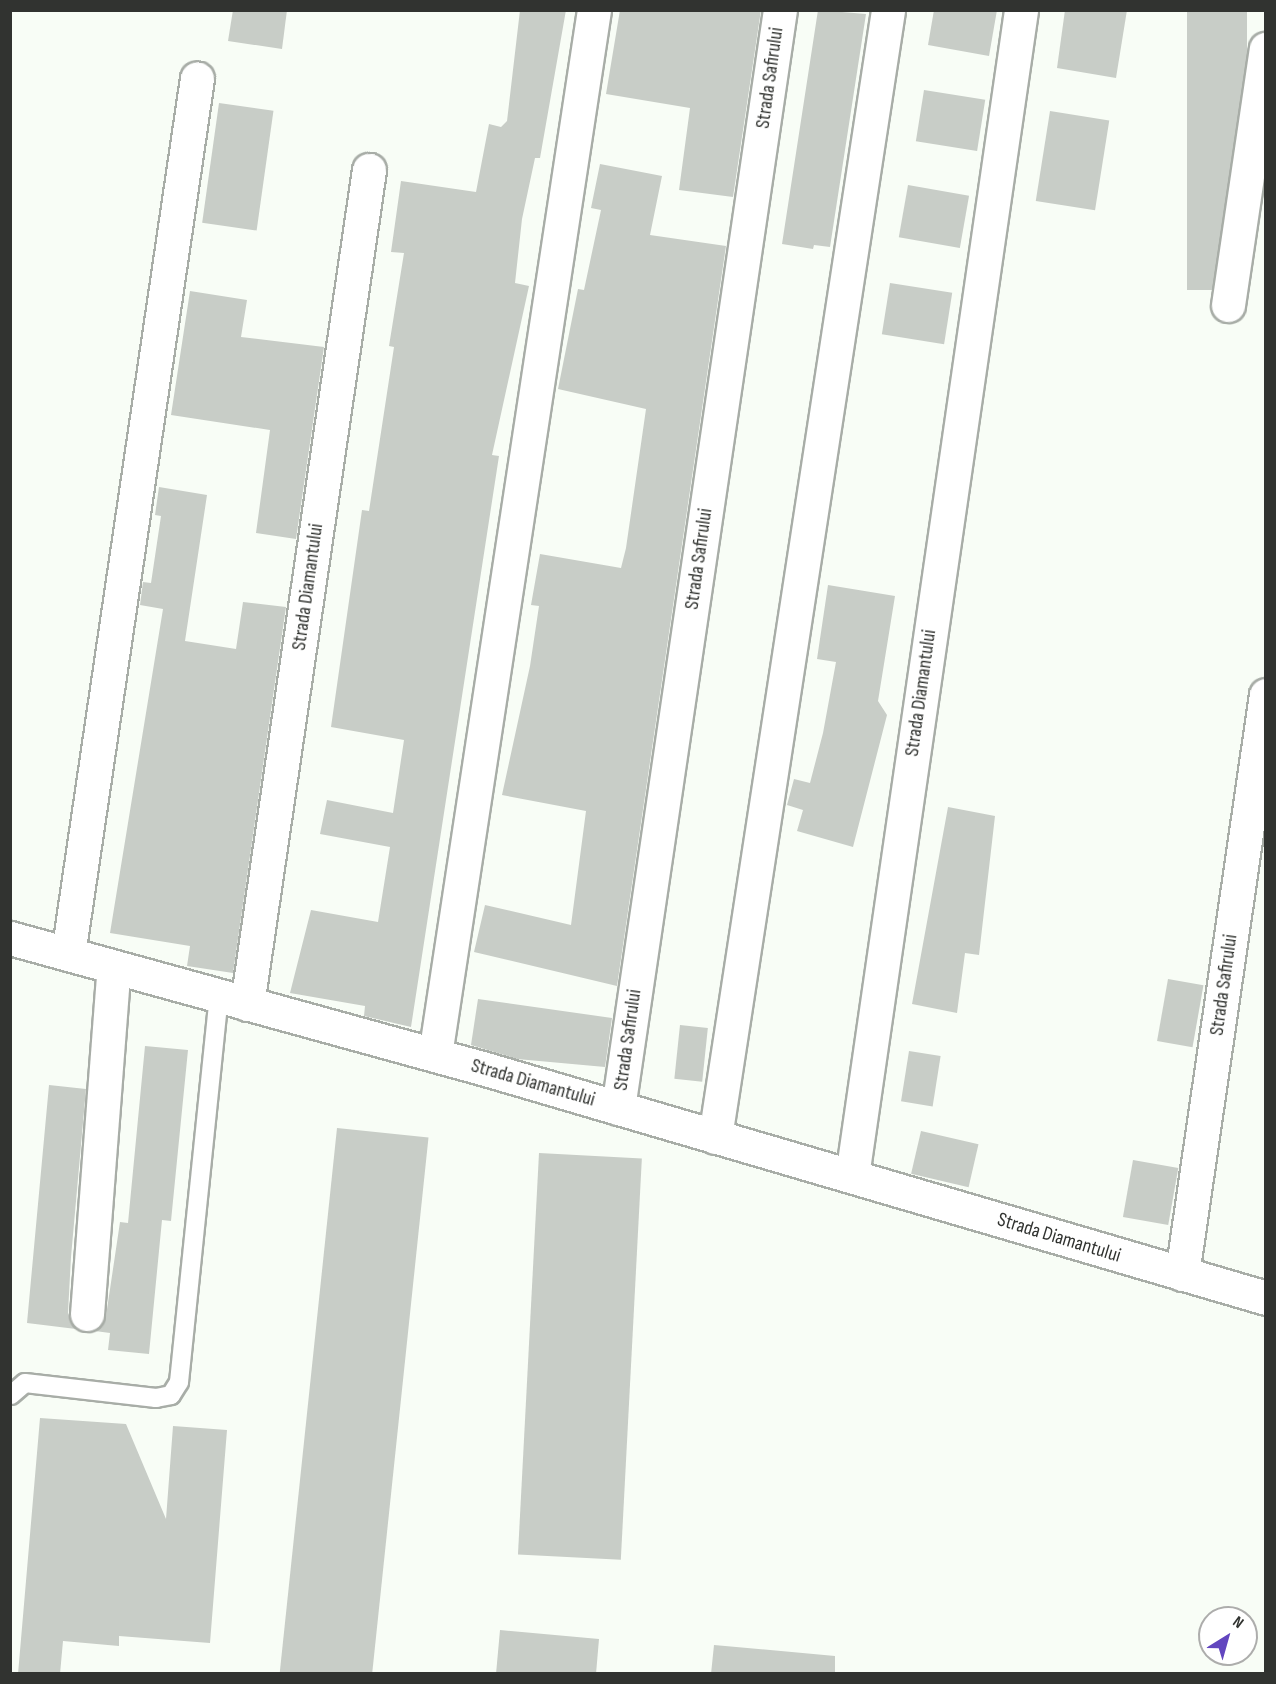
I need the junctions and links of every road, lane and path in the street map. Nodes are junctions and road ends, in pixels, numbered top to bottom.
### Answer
1 (594, 10) edge
2 (780, 10) edge
3 (888, 10) edge
4 (1021, 10) edge
5 (1266, 49) edge
6 (197, 78) dead end
7 (369, 170) dead end
8 (1228, 305) dead end
9 (1266, 695) edge
10 (10, 938) edge
11 (68, 954) junction
12 (114, 967) junction
13 (233, 1000) junction
14 (435, 1055) junction
15 (618, 1108) junction
16 (715, 1137) junction
17 (852, 1176) junction
18 (1182, 1274) junction
19 (1266, 1298) edge
20 (87, 1314) dead end
21 (11, 1395) edge

1 - 14 street
2 - 15 street, Strada Safirului
3 - 16 street
4 - 17 street, Strada Diamantului
5 - 8 street
6 - 11 street
7 - 13 street, Strada Diamantului
9 - 18 street, Strada Safirului
10 - 11 street, Strada Diamantului
11 - 12 street, Strada Diamantului
12 - 13 street, Strada Diamantului
12 - 20 street
13 - 14 street, Strada Diamantului
13 - 21 lane
14 - 15 street, Strada Diamantului
15 - 16 street, Strada Diamantului
16 - 17 street, Strada Diamantului
17 - 18 street, Strada Diamantului
18 - 19 street, Strada Diamantului

